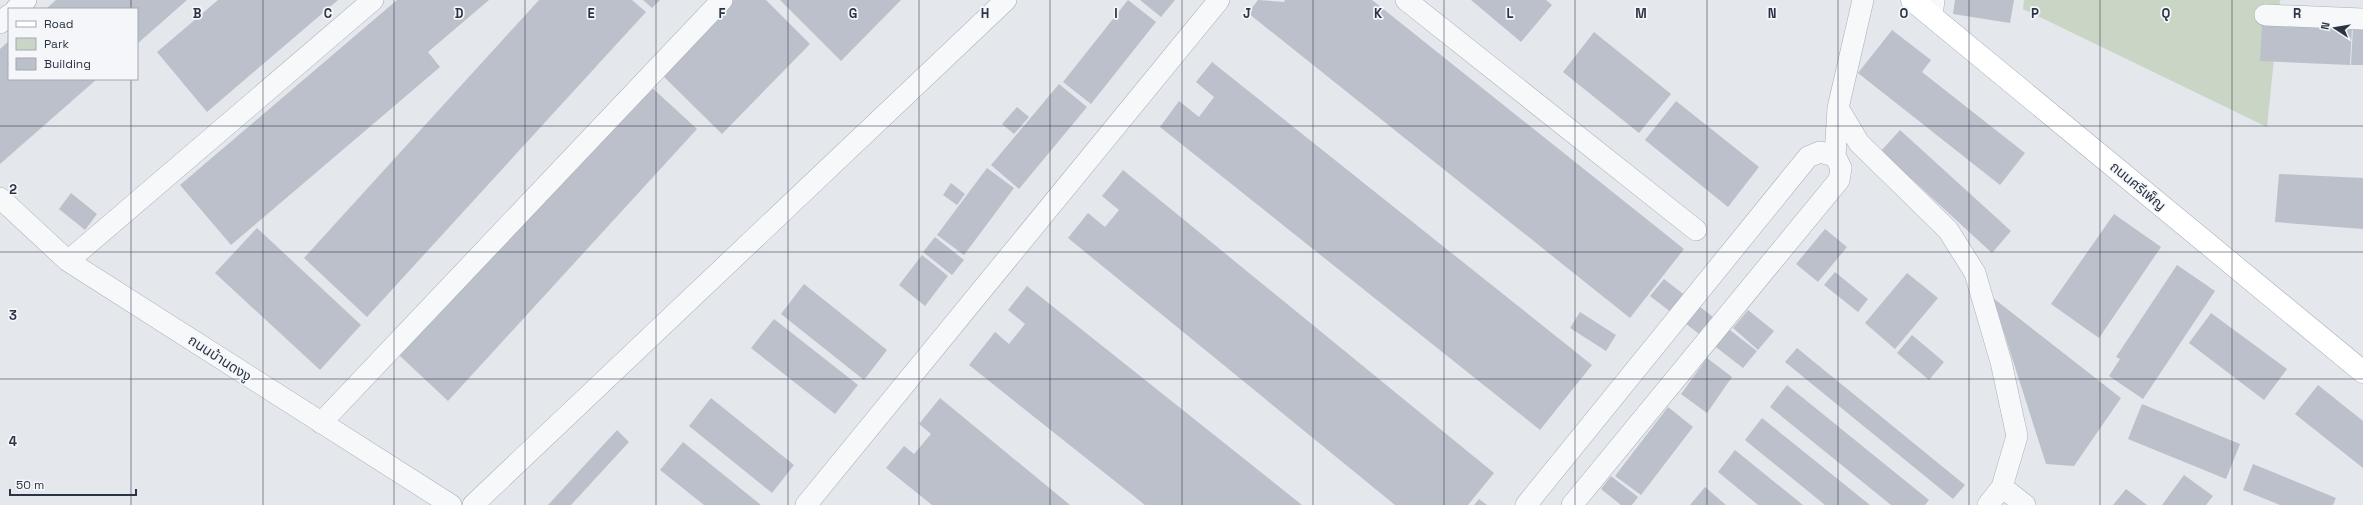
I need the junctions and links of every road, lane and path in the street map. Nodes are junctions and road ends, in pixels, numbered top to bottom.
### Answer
1 (26, 0) edge
2 (373, 0) edge
3 (722, 0) edge
4 (1006, 0) edge
5 (1218, 0) edge
6 (1406, 0) edge
7 (1863, 0) edge
8 (1912, 0) edge
9 (17, 8) edge
10 (1933, 8) edge
11 (2326, 9) edge
12 (2265, 15) dead end
13 (8, 16) edge
14 (2363, 19) edge
15 (0, 23) edge
16 (1838, 108) junction
17 (1835, 156) junction
18 (0, 198) edge
19 (1696, 230) dead end
20 (68, 261) junction
21 (2363, 372) edge
22 (321, 422) junction
23 (2002, 487) junction
24 (450, 505) edge
25 (473, 505) edge
26 (806, 505) edge
27 (1526, 505) edge
28 (1572, 505) edge
29 (1988, 505) edge
30 (2026, 505) edge

1 - 9 street
2 - 20 street
3 - 22 street
4 - 25 street
5 - 26 street
6 - 19 street
7 - 16 street
8 - 10 main road, ถนนศรีเพ็ญ
10 - 21 main road, ถนนศรีเพ็ญ
11 - 12 street
11 - 14 street
13 - 15 street
16 - 17 street
16 - 23 street
17 - 27 street
17 - 28 street
18 - 20 street, ถนนบ้านดงงู
20 - 22 street, ถนนบ้านดงงู
22 - 24 street, ถนนบ้านดงงู
23 - 29 street
23 - 30 street

